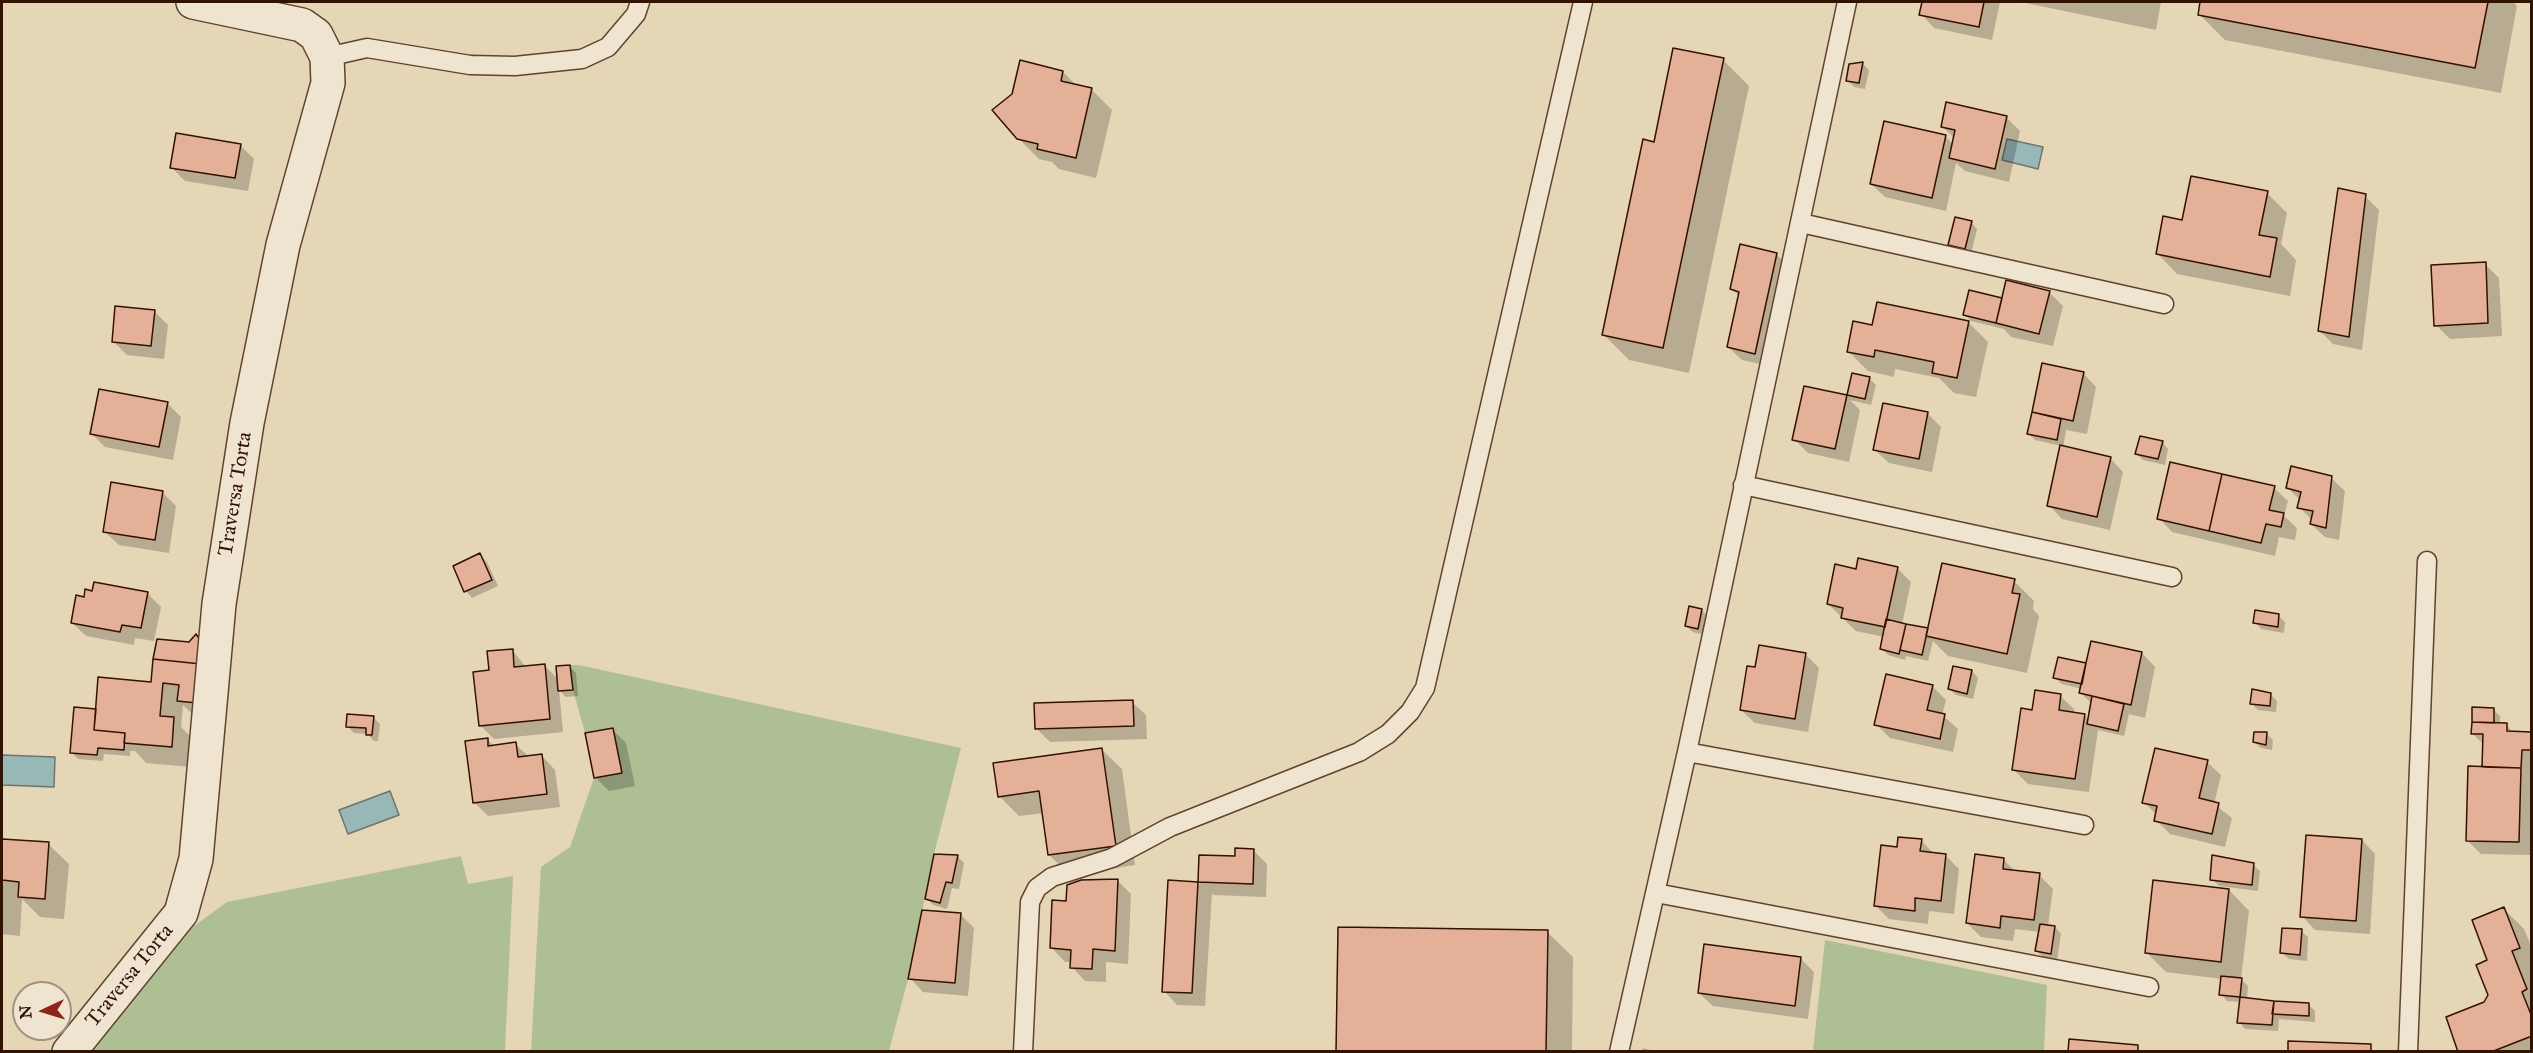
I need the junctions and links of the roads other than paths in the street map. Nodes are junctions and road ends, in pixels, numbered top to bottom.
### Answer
1 (193, 2) edge
2 (640, 2) edge
3 (1583, 2) edge
4 (1847, 2) edge
5 (327, 57) junction
6 (1801, 223) junction
7 (2164, 304) dead end
8 (1743, 484) junction
9 (2427, 561) dead end
10 (2172, 577) dead end
11 (1687, 752) junction
12 (2084, 825) dead end
13 (1656, 893) junction
14 (2149, 987) dead end
15 (69, 1052) edge
16 (1023, 1052) edge
17 (1619, 1052) edge
18 (2408, 1052) edge

1 - 5 street
2 - 5 lane
3 - 16 lane
4 - 6 lane
5 - 15 street, Traversa Torta
6 - 7 lane
6 - 8 lane
8 - 10 lane
8 - 11 lane
9 - 18 lane
11 - 12 lane
11 - 13 lane
13 - 14 lane
13 - 17 lane

